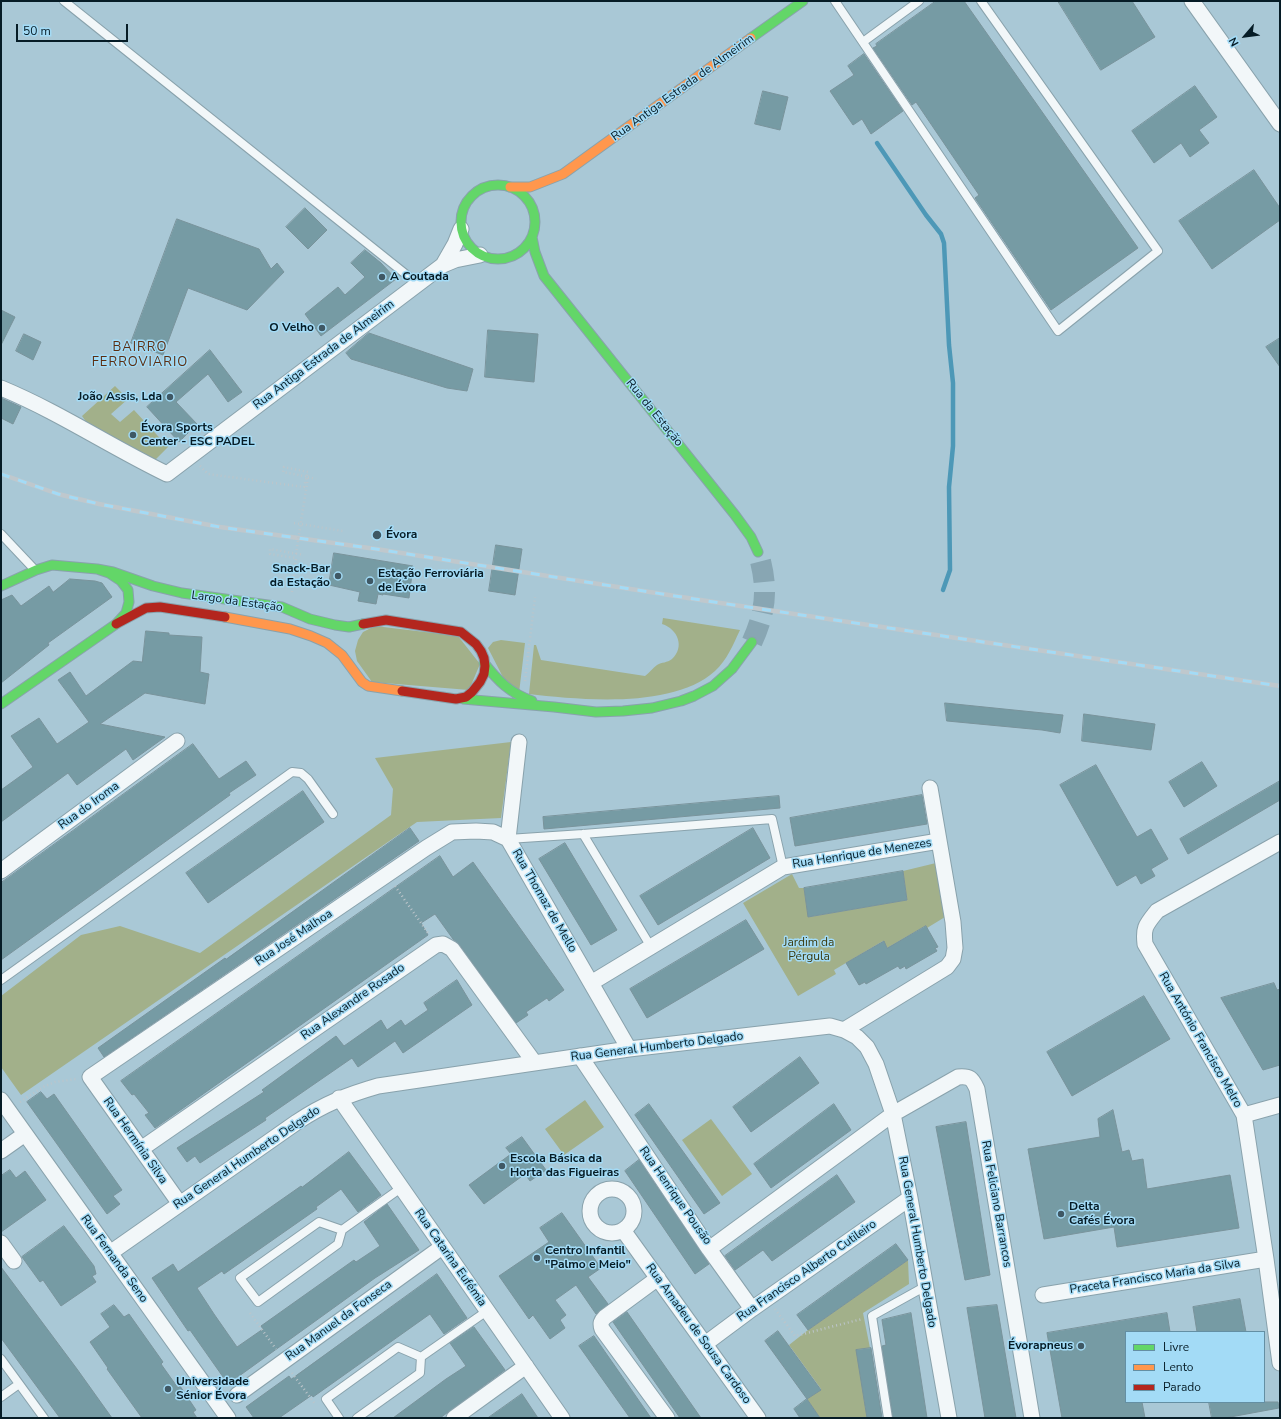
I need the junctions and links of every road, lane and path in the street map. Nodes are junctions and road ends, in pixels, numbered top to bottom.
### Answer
1 (64, 1) edge
2 (803, 1) edge
3 (835, 1) edge
4 (920, 1) edge
5 (981, 1) edge
6 (1192, 1) edge
7 (863, 42) junction
8 (1280, 124) edge
9 (563, 174) junction
10 (510, 187) junction
11 (551, 190) dead end
12 (542, 205) dead end
13 (535, 217) junction
14 (461, 229) junction
15 (532, 236) junction
16 (480, 255) junction
17 (505, 259) junction
18 (521, 263) dead end
19 (443, 265) junction
20 (531, 267) dead end
21 (544, 276) junction
22 (418, 284) junction
23 (1, 388) edge
24 (190, 457) junction
25 (308, 477) junction
26 (316, 479) dead end
27 (294, 523) dead end
28 (301, 524) junction
29 (343, 531) dead end
30 (1, 534) edge
31 (758, 552) tunnel mouth
32 (296, 554) junction
33 (304, 555) dead end
34 (97, 569) junction
35 (36, 570) junction
36 (1, 586) edge
37 (535, 597) dead end
38 (291, 599) dead end
39 (378, 621) junction
40 (116, 624) junction
41 (354, 636) dead end
42 (752, 642) tunnel mouth
43 (351, 654) dead end
44 (484, 663) junction
45 (355, 673) junction
46 (525, 683) dead end
47 (463, 699) junction
48 (1, 704) edge
49 (547, 706) junction
50 (177, 742) dead end
51 (518, 742) dead end
52 (930, 788) dead end
53 (333, 814) dead end
54 (583, 834) junction
55 (508, 839) junction
56 (939, 841) junction
57 (1280, 842) edge
58 (783, 867) junction
59 (1, 871) edge
60 (387, 874) junction
61 (436, 944) junction
62 (651, 947) junction
63 (1, 980) edge
64 (591, 983) junction
65 (844, 1030) junction
66 (629, 1049) junction
67 (580, 1056) junction
68 (534, 1062) junction
69 (90, 1078) junction
70 (339, 1098) junction
71 (5, 1105) edge
72 (1280, 1105) edge
73 (893, 1114) junction
74 (1244, 1115) junction
75 (25, 1134) junction
76 (141, 1149) junction
77 (1, 1151) edge
78 (401, 1188) junction
79 (910, 1198) junction
80 (180, 1204) junction
81 (342, 1230) junction
82 (623, 1230) dead end
83 (1, 1243) edge
84 (442, 1247) junction
85 (709, 1249) junction
86 (110, 1253) junction
87 (1266, 1259) junction
88 (14, 1261) dead end
89 (658, 1278) junction
90 (926, 1286) junction
91 (1043, 1295) dead end
92 (768, 1298) junction
93 (752, 1309) junction
94 (487, 1311) junction
95 (872, 1316) junction
96 (705, 1344) junction
97 (421, 1357) junction
98 (1, 1359) edge
99 (1280, 1363) edge
100 (526, 1366) junction
101 (19, 1384) junction
102 (237, 1395) dead end
103 (1, 1397) edge
104 (44, 1418) edge
105 (228, 1418) edge
106 (339, 1418) edge
107 (358, 1418) edge
108 (454, 1418) edge
109 (562, 1418) edge
110 (667, 1418) edge
111 (758, 1418) edge
112 (888, 1418) edge
113 (949, 1418) edge
114 (1032, 1418) edge

1 - 22 lane
2 - 9 street, Rua Antiga Estrada de Almeirim
3 - 7 lane
4 - 7 lane
5 - 7 lane
6 - 8 street
9 - 10 street, Rua Antiga Estrada de Almeirim
9 - 11 street, Rua Antiga Estrada de Almeirim
10 - 13 street
10 - 14 street
12 - 13 street
13 - 15 street
14 - 16 street
14 - 19 street, Rua Antiga Estrada de Almeirim
15 - 17 street
15 - 21 street, Rua da Estação
16 - 17 street
16 - 19 street, Rua Antiga Estrada de Almeirim
17 - 18 street
19 - 22 street, Rua Antiga Estrada de Almeirim
20 - 21 street, Rua da Estação
21 - 31 street, Rua da Estação
22 - 24 street, Rua Antiga Estrada de Almeirim
23 - 24 street, Rua Antiga Estrada de Almeirim
24 - 25 path, bridge
25 - 26 path
25 - 28 path, bridge
27 - 28 path
28 - 29 path
28 - 32 path, bridge
30 - 35 lane
32 - 33 path
32 - 38 path
34 - 35 street
34 - 39 street, Largo da Estação
34 - 40 street
35 - 36 street
37 - 46 path
39 - 41 street, Largo da Estação
39 - 44 street, Largo da Estação
40 - 45 street, Largo da Estação
40 - 48 street
42 - 49 street
43 - 45 street
44 - 47 street, Largo da Estação
44 - 49 street
45 - 47 street, Largo da Estação
47 - 49 street
50 - 59 street, Rua do Iroma
51 - 55 street, Rua Thomaz de Mello
52 - 56 street
53 - 63 lane
54 - 55 lane
54 - 58 lane
54 - 62 lane
55 - 60 street, Rua José Malhoa
55 - 64 street, Rua Thomaz de Mello
56 - 58 street, Rua Henrique de Menezes
56 - 65 street, Rua Henrique de Menezes
57 - 74 street, Rua António Francisco Melro
58 - 62 street, Rua Henrique de Menezes
60 - 61 path
60 - 69 street, Rua José Malhoa
61 - 68 street
61 - 76 street, Rua Alexandre Rosado
62 - 64 street, Rua Henrique de Menezes
64 - 66 street, Rua Thomaz de Mello
65 - 66 street, Rua General Humberto Delgado
65 - 73 street, Rua General Humberto Delgado
66 - 67 street, Rua General Humberto Delgado
67 - 68 street, Rua General Humberto Delgado
67 - 85 street, Rua Henrique Pousão
68 - 70 street, Rua General Humberto Delgado
69 - 71 path
69 - 76 street, Rua Hermínia Silva
70 - 78 street, Rua Catarina Eufémia
70 - 80 street, Rua General Humberto Delgado
71 - 75 street, Rua Fernanda Seno
72 - 74 street
73 - 79 street, Rua General Humberto Delgado
73 - 85 street, Rua Henrique Pousão
73 - 114 street, Rua Feliciano Barrancos
74 - 87 street, Rua António Francisco Melro
75 - 77 street
75 - 86 street, Rua Fernanda Seno
76 - 80 street, Rua Hermínia Silva
78 - 81 lane
78 - 84 street, Rua Catarina Eufémia
79 - 90 street, Rua General Humberto Delgado
79 - 92 street, Rua Francisco Alberto Cutileiro
80 - 86 street, Rua General Humberto Delgado
81 - 81 lane
82 - 89 street, Rua Amadeu de Sousa Cardoso
83 - 88 street
84 - 94 street, Rua Catarina Eufémia
84 - 102 street, Rua Manuel da Fonseca
85 - 93 street
86 - 105 street, Rua Fernanda Seno
87 - 91 street, Praceta Francisco Maria da Silva
87 - 99 street, Rua António Francisco Melro
89 - 96 street, Rua Amadeu de Sousa Cardoso
89 - 110 street
90 - 95 lane
90 - 113 street, Rua General Humberto Delgado
92 - 93 street, Rua Francisco Alberto Cutileiro
92 - 95 path
93 - 96 street, Rua Francisco Alberto Cutileiro
94 - 97 lane
94 - 100 street, Rua Catarina Eufémia
95 - 112 lane
96 - 111 street, Rua Amadeu de Sousa Cardoso
97 - 106 lane
97 - 107 lane
98 - 101 lane
100 - 108 street
100 - 109 street, Rua Catarina Eufémia
101 - 103 lane
101 - 104 lane

